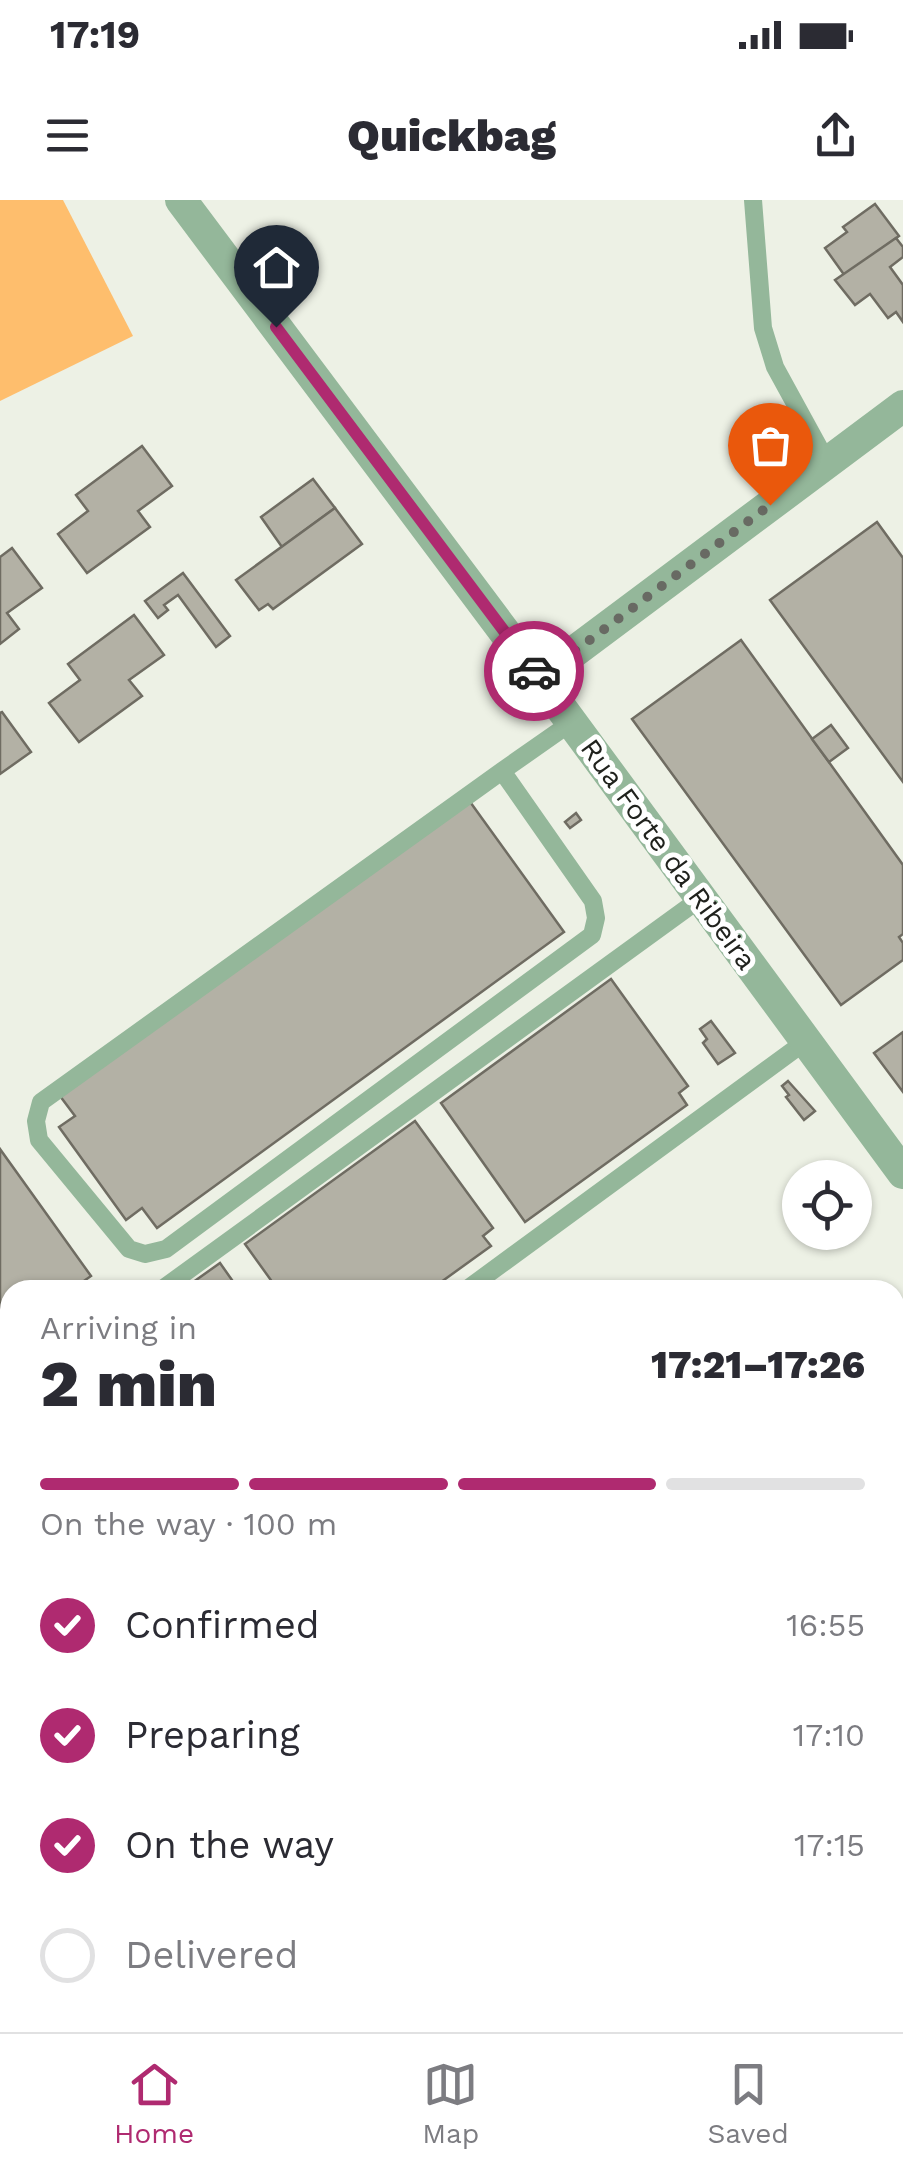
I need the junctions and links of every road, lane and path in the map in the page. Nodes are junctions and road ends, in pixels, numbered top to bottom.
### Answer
1 (181, 200) edge
2 (753, 200) edge
3 (903, 406) edge
4 (828, 462) junction
5 (539, 678) junction
6 (572, 722) junction
7 (502, 772) junction
8 (701, 898) junction
9 (806, 1041) junction
10 (903, 1174) edge
11 (175, 1280) edge
12 (480, 1280) edge

1 - 5 street, Rua Forte da Ribeira
2 - 4 lane
3 - 4 street
4 - 5 street
5 - 6 street, Rua Forte da Ribeira
6 - 7 lane
6 - 8 street, Rua Forte da Ribeira
7 - 7 lane
8 - 9 street, Rua Forte da Ribeira
8 - 11 lane
9 - 10 street, Rua Forte da Ribeira
9 - 12 lane

